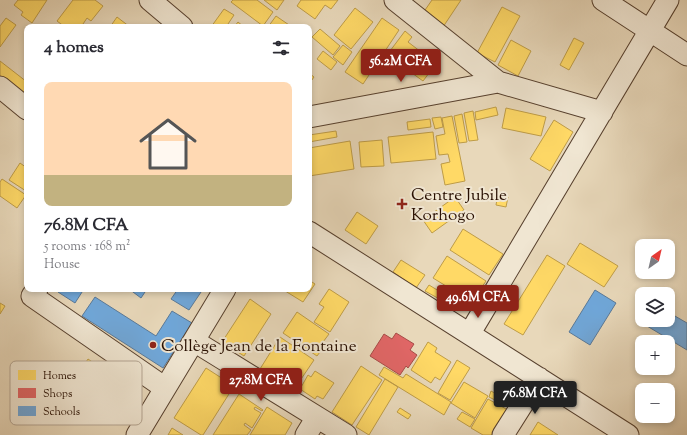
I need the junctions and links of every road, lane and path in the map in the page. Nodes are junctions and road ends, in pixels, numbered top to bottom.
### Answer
1 (150, 0) edge
2 (395, 0) edge
3 (604, 0) edge
4 (668, 0) edge
5 (178, 24) edge
6 (650, 30) junction
7 (687, 55) edge
8 (498, 82) junction
9 (0, 87) edge
10 (24, 107) edge
11 (602, 112) junction
12 (312, 116) edge
13 (312, 234) edge
14 (35, 292) edge
15 (223, 292) edge
16 (470, 333) junction
17 (194, 341) junction
18 (126, 361) edge
19 (142, 372) edge
20 (539, 378) junction
21 (165, 388) junction
22 (317, 417) junction
23 (137, 435) edge
24 (306, 435) edge
25 (346, 435) edge
26 (504, 435) edge
27 (628, 435) edge

1 - 5 street
2 - 8 street
3 - 6 street
4 - 6 street
6 - 7 street
6 - 11 street
8 - 11 street
8 - 12 street
9 - 10 street
11 - 16 street
13 - 16 street
14 - 18 street
15 - 17 street
16 - 20 street
17 - 21 street
17 - 22 street
19 - 21 street
20 - 26 street
20 - 27 street
21 - 23 street
22 - 24 street
22 - 25 street

